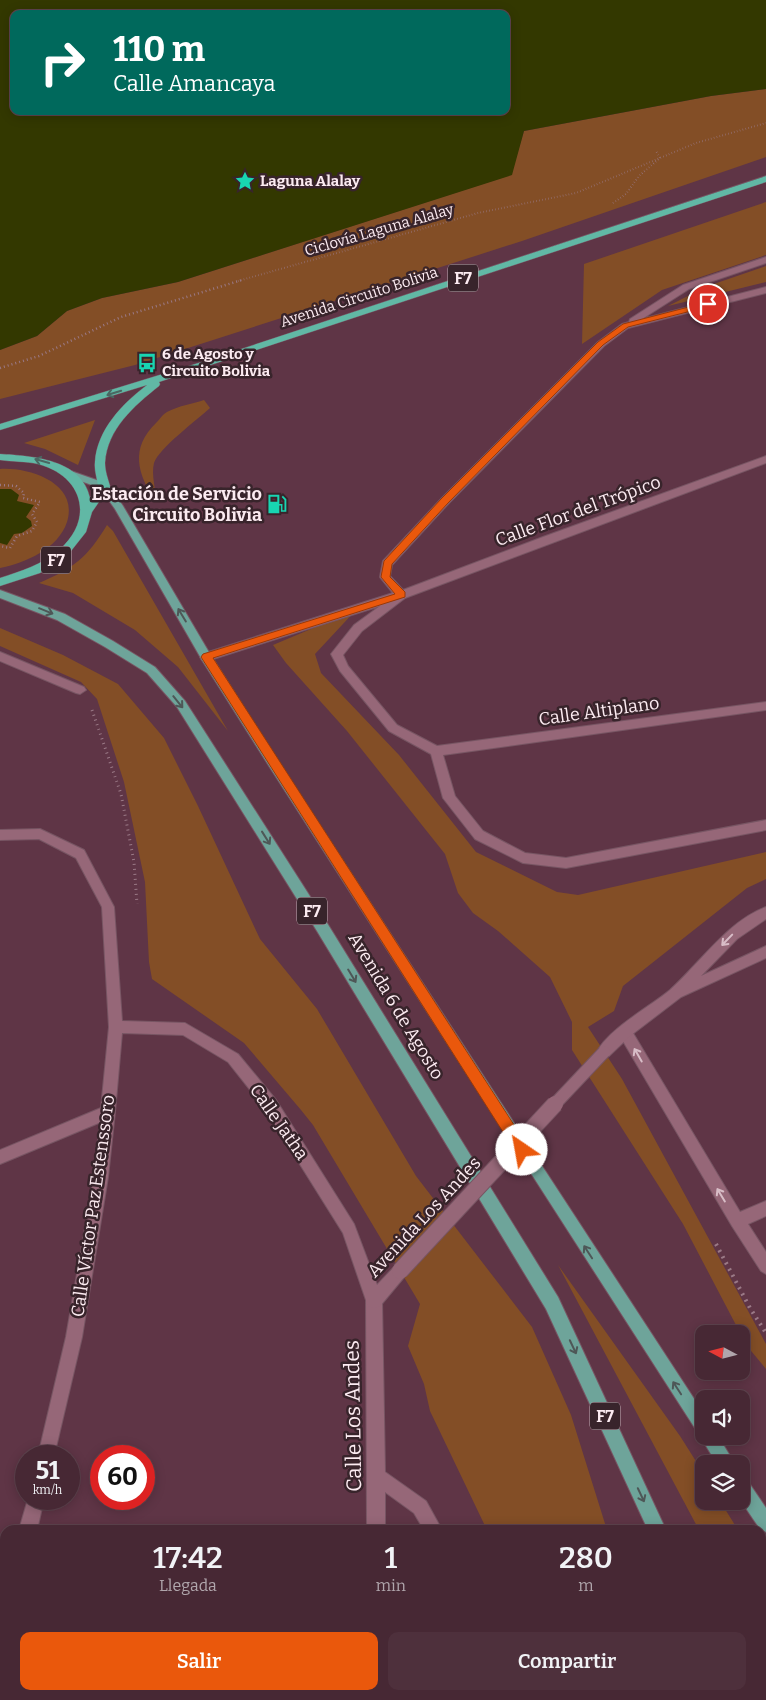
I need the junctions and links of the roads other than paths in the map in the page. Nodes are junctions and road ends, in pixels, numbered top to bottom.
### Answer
1 (766, 179) edge
2 (766, 260) edge
3 (766, 290) edge
4 (626, 326) junction
5 (161, 379) junction
6 (0, 429) edge
7 (0, 456) edge
8 (766, 459) edge
9 (68, 473) junction
10 (104, 486) junction
11 (87, 511) junction
12 (0, 582) edge
13 (0, 594) edge
14 (402, 595) junction
15 (0, 656) edge
16 (206, 657) junction
17 (80, 690) road end
18 (766, 706) edge
19 (436, 750) junction
20 (766, 825) edge
21 (0, 835) edge
22 (766, 912) edge
23 (766, 952) edge
24 (675, 994) junction
25 (116, 1028) junction
26 (625, 1032) junction
27 (108, 1112) junction
28 (0, 1157) edge
29 (766, 1208) edge
30 (737, 1221) junction
31 (766, 1266) edge
32 (374, 1300) junction
33 (695, 1415) edge
34 (49, 1445) edge
35 (378, 1477) junction
36 (750, 1499) edge
37 (33, 1510) edge
38 (766, 1523) edge
39 (29, 1525) edge
40 (376, 1525) edge
41 (430, 1525) edge
42 (655, 1525) edge

1 - 5 highway, Avenida Circuito Bolivia / F7
2 - 4 street
3 - 4 street
4 - 14 street
5 -> 6 highway, Avenida Circuito Bolivia / F7
5 - 10 highway, Avenida Circuito Bolivia / F7
9 -> 7 highway
8 - 14 street, Calle Flor del Trópico
9 - 10 main road
9 - 11 highway
10 - 11 highway, F7
16 -> 10 main road, Avenida 6 de Agosto / F7
11 - 12 highway, F7
13 -> 42 main road, Avenida 6 de Agosto / F7
14 - 16 street
14 - 19 street
15 - 17 street
33 -> 16 main road, Avenida 6 de Agosto / F7
18 - 19 street, Calle Altiplano
19 - 20 street
21 - 25 street, Calle Víctor Paz Estenssoro
22 -> 24 street, Avenida Los Andes
23 - 24 street, Avenida Los Andes
24 - 26 street, Avenida Los Andes
25 - 27 street, Calle Víctor Paz Estenssoro
25 - 32 street, Calle Jatha
30 -> 26 street
26 - 32 street, Avenida Los Andes, bridge
27 - 28 street
27 - 34 street, Calle Víctor Paz Estenssoro
29 - 30 street
30 - 31 street
32 - 35 street, Calle Los Andes
35 - 40 street, Calle Los Andes
35 - 41 street
36 - 38 main road
37 - 39 street

